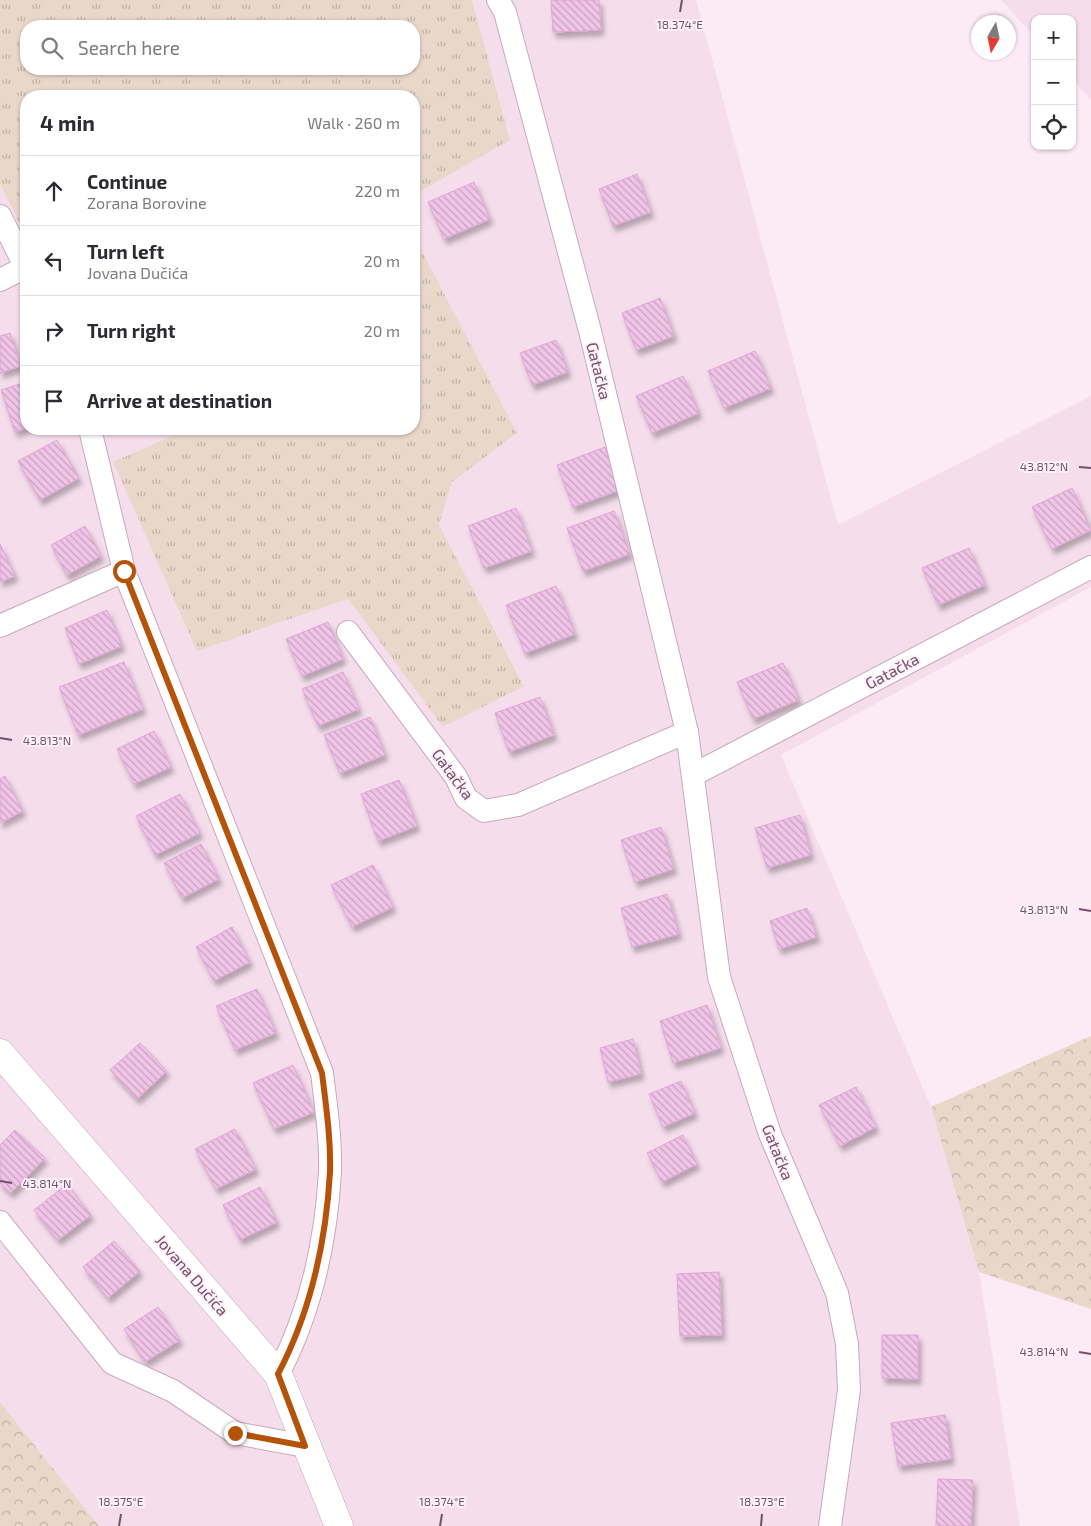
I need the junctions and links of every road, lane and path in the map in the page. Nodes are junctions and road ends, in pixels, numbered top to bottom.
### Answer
1 (504, 4) edge
2 (0, 216) edge
3 (20, 256) edge
4 (20, 271) edge
5 (0, 280) edge
6 (91, 435) edge
7 (1091, 567) edge
8 (124, 571) junction
9 (0, 626) edge
10 (348, 632) dead end
11 (687, 732) junction
12 (693, 775) junction
13 (0, 1053) edge
14 (0, 1222) edge
15 (278, 1374) junction
16 (305, 1446) junction
17 (338, 1526) edge
18 (830, 1526) edge

1 - 11 street, Gatačka
2 - 3 street
4 - 5 street
6 - 8 street
7 - 12 street, Gatačka
8 - 9 street
8 - 15 street
10 - 11 street, Gatačka
11 - 12 street, Gatačka
12 - 18 street, Gatačka
13 - 15 main road, Jovana Dučića
14 - 16 street
15 - 16 main road, Jovana Dučića
16 - 17 main road, Jovana Dučića

